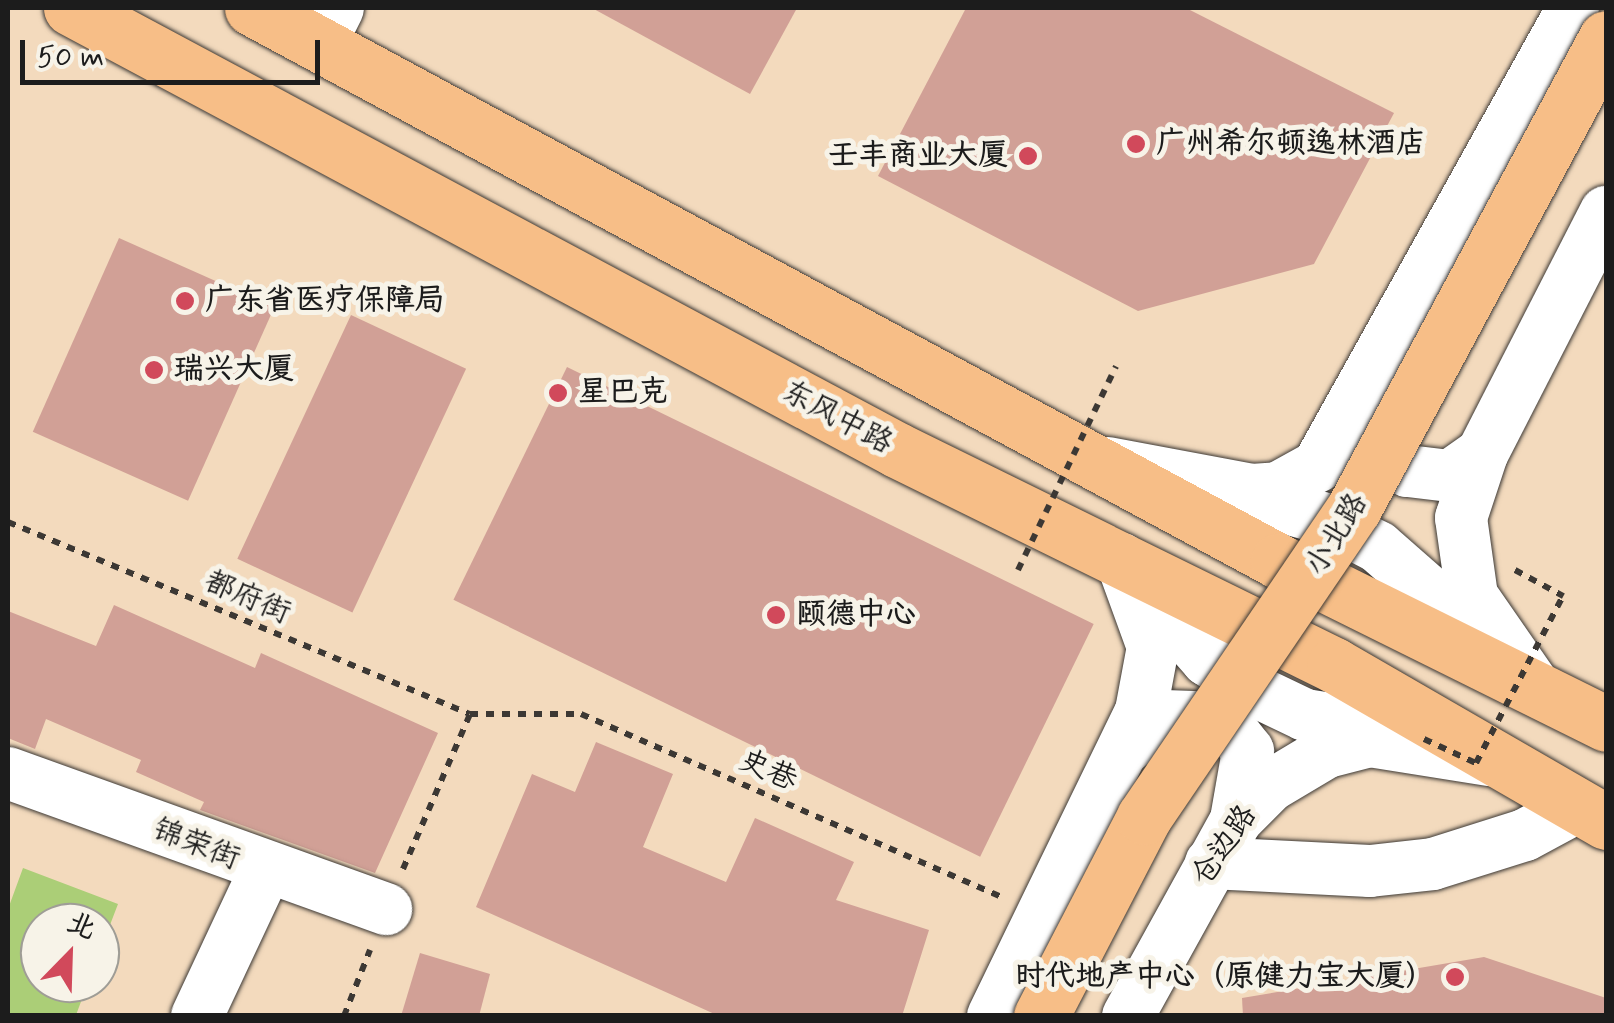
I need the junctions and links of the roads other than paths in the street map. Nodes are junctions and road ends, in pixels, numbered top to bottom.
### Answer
1 (70, 8) edge
2 (252, 8) edge
3 (1573, 8) edge
4 (329, 26) edge
5 (1606, 38) edge
6 (1606, 104) edge
7 (1606, 212) edge
8 (1361, 400) junction
9 (1482, 454) junction
10 (1101, 462) junction
11 (1121, 559) junction
12 (1535, 688) junction
13 (1606, 724) edge
14 (1125, 749) junction
15 (1498, 762) junction
16 (8, 773) edge
17 (1592, 814) edge
18 (1223, 842) junction
19 (265, 871) junction
20 (386, 909) road end
21 (197, 1016) edge
22 (994, 1016) edge
23 (1041, 1016) edge
24 (1076, 1016) edge
25 (1128, 1016) edge

1 - 11 main road, 东风中路
2 - 4 main road
3 - 8 street, 小北路
4 - 10 main road
5 - 23 main road, 小北路, bridge
6 - 24 main road, 小北路
7 - 9 street
8 - 9 street
8 - 10 street, 小北路
9 - 12 street
10 - 12 main road
11 - 14 street
11 - 15 main road, 东风中路
12 - 13 main road
14 - 18 street
14 - 22 street
15 - 17 main road, 东风中路
15 - 18 street, 仓边路
16 - 19 street, 锦荣街
17 - 18 street
18 - 25 street, 仓边路
19 - 20 street, 锦荣街
19 - 21 street

